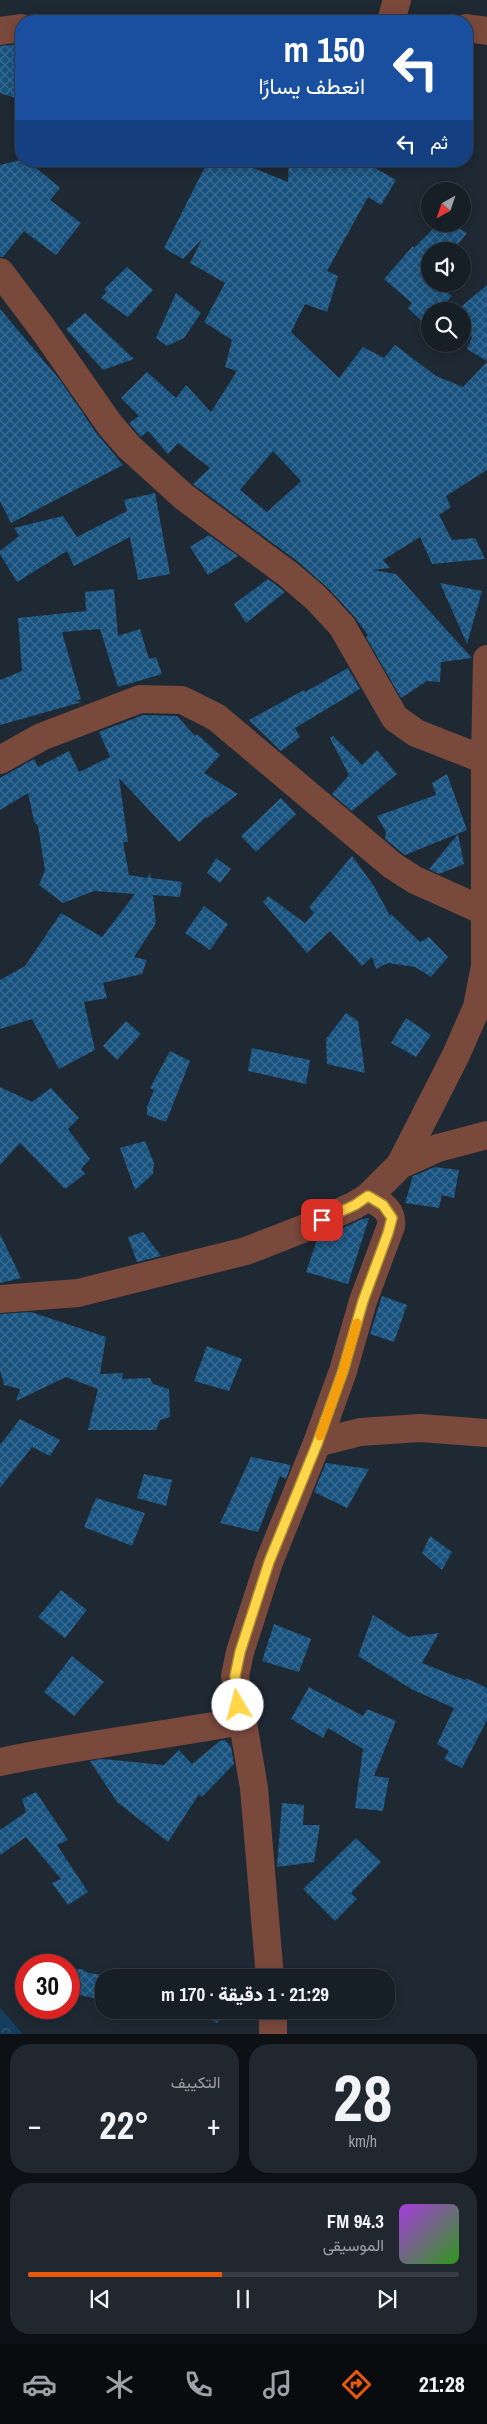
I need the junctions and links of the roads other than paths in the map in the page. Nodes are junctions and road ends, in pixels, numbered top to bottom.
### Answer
1 (397, 0) edge
2 (393, 15) edge
3 (15, 29) edge
4 (473, 29) edge
5 (487, 30) edge
6 (0, 31) edge
7 (0, 272) edge
8 (487, 659) edge
9 (0, 760) edge
10 (486, 761) edge
11 (486, 912) edge
12 (487, 1135) edge
13 (400, 1165) junction
14 (368, 1196) junction
15 (0, 1299) edge
16 (487, 1433) edge
17 (317, 1444) junction
18 (241, 1721) junction
19 (0, 1762) edge
20 (269, 1969) edge
21 (273, 2019) edge
22 (273, 2034) edge

1 - 2 street
3 - 6 street
4 - 5 street
7 - 10 street
8 - 10 street
9 - 11 street
10 - 11 street
11 - 13 street
12 - 13 street
13 - 14 street
14 - 15 street
14 - 17 street
16 - 17 street
17 - 18 street
18 - 19 street
18 - 20 street
21 - 22 street

